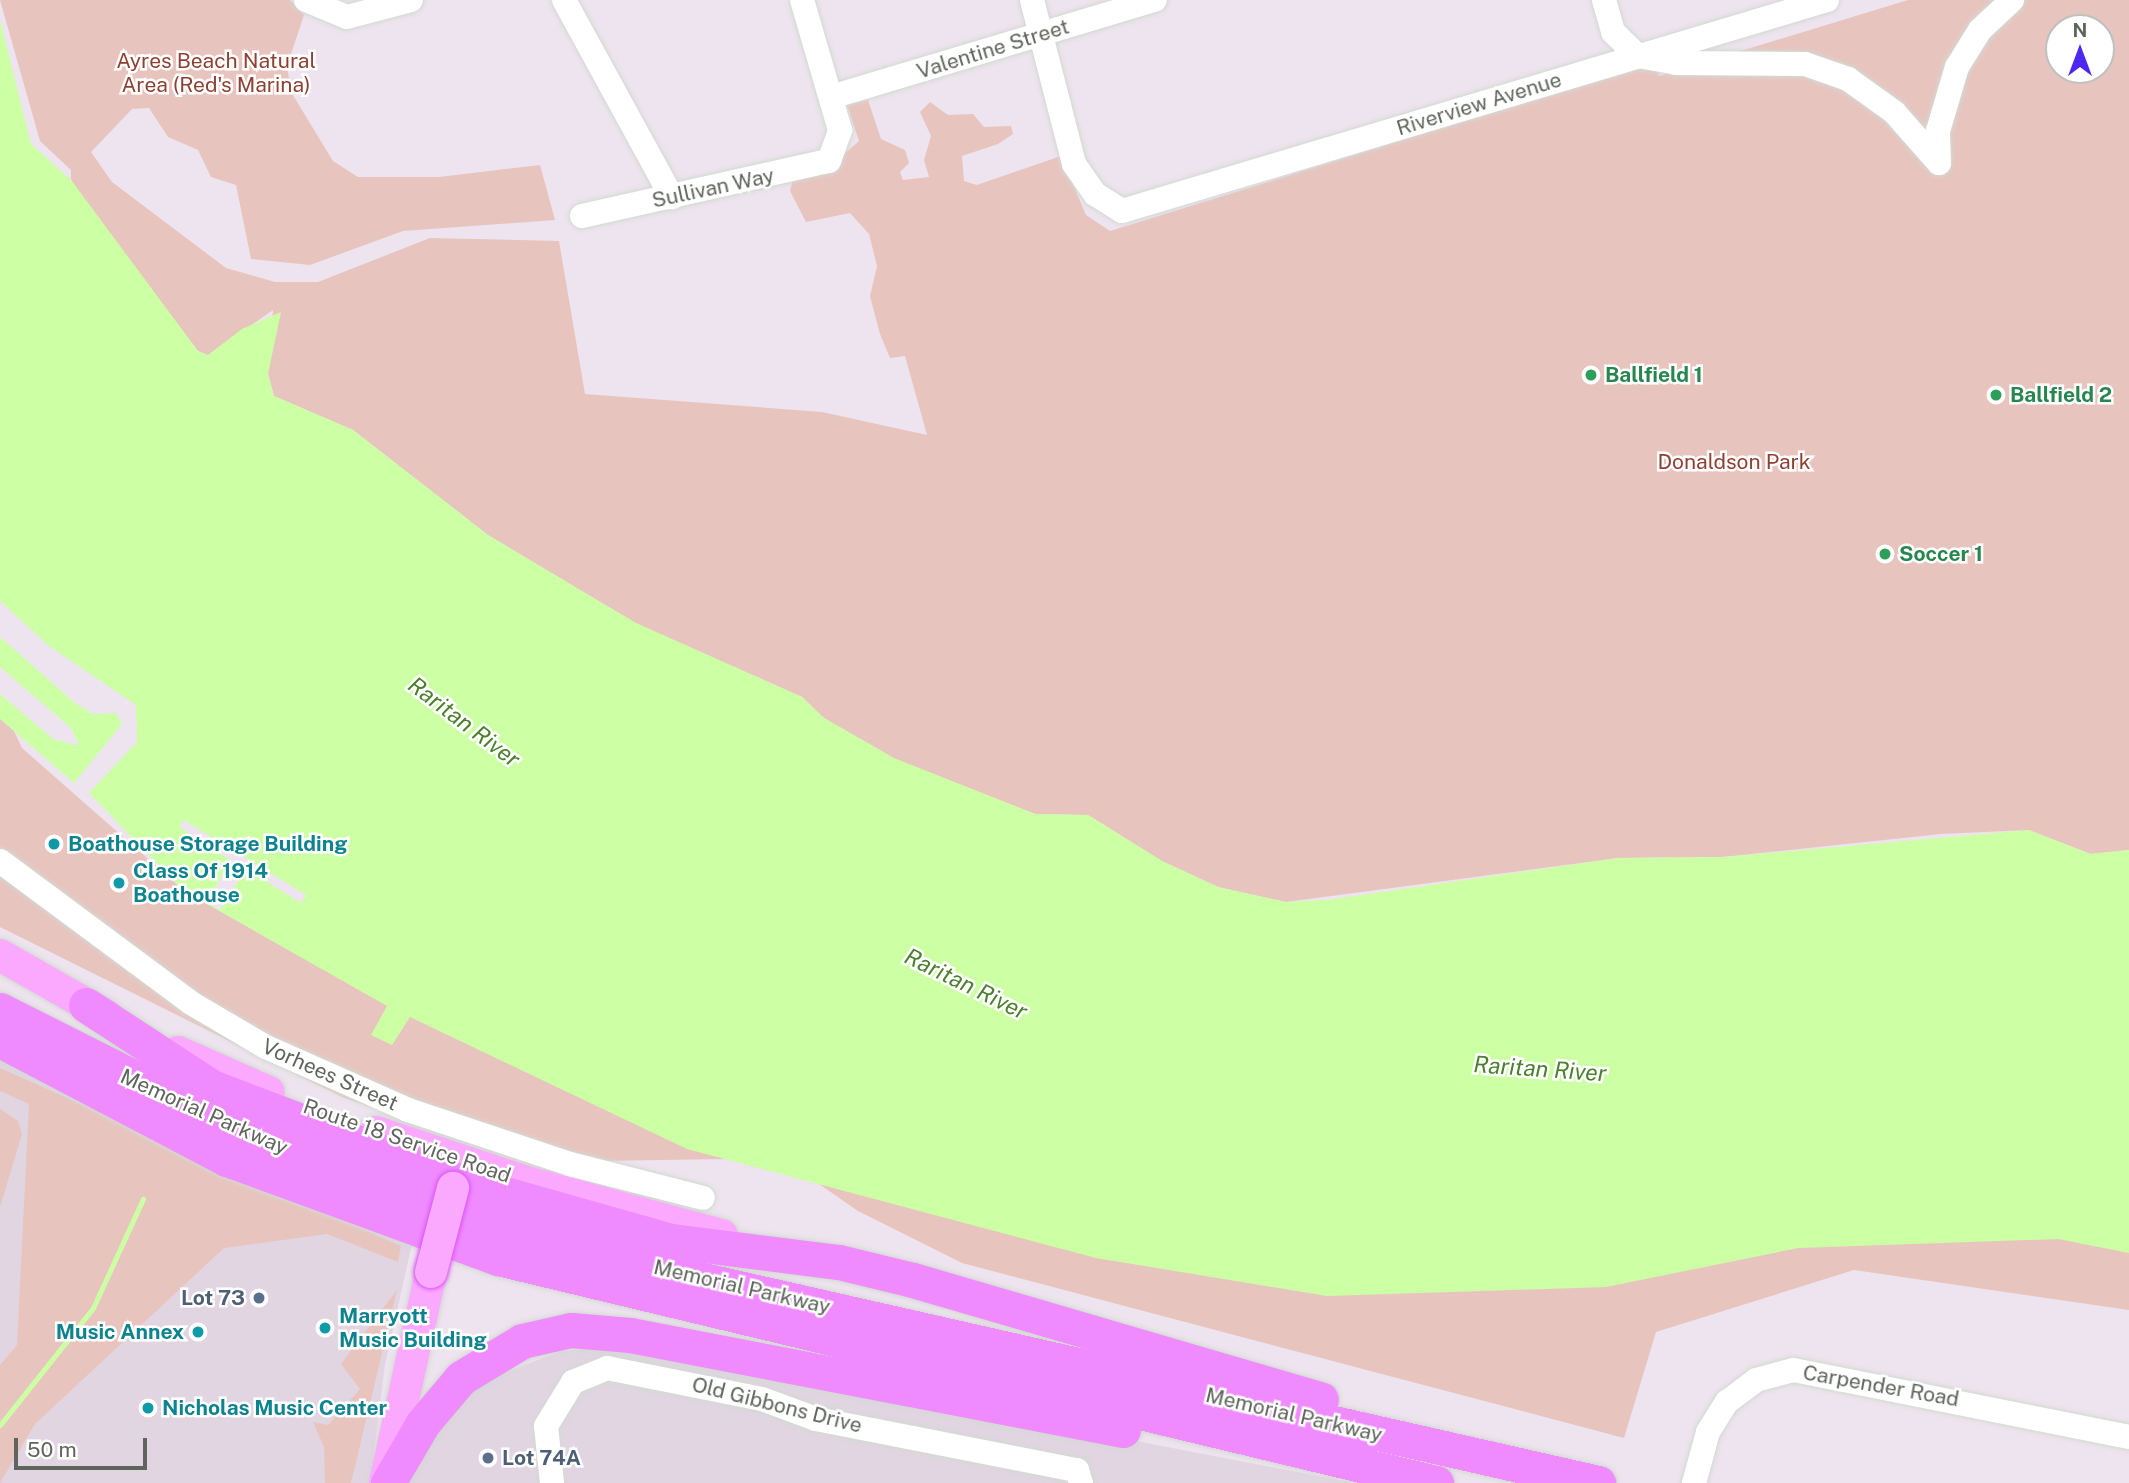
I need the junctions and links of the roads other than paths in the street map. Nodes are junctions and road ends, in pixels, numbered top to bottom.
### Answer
1 (306, 0) edge
2 (411, 0) edge
3 (564, 0) edge
4 (802, 0) edge
5 (1032, 0) edge
6 (1155, 0) edge
7 (1604, 0) edge
8 (1827, 0) edge
9 (2012, 0) edge
10 (1042, 34) junction
11 (1638, 56) junction
12 (831, 97) junction
13 (672, 197) junction
14 (582, 216) dead end
15 (0, 862) edge
16 (0, 956) edge
17 (86, 1006) junction
18 (0, 1010) edge
19 (0, 1040) edge
20 (0, 1059) edge
21 (227, 1159) junction
22 (455, 1184) junction
23 (704, 1198) dead end
24 (839, 1262) junction
25 (2129, 1437) edge
26 (1518, 1463) junction
27 (1392, 1472) junction
28 (386, 1483) edge
29 (552, 1483) edge
30 (1081, 1483) edge
31 (1436, 1483) edge
32 (1598, 1483) edge
33 (1694, 1483) edge

1 - 2 street
3 - 13 street
4 - 12 street
5 - 10 street
6 - 10 street, Valentine Street
7 - 11 street
8 - 11 street, Riverview Avenue
9 - 11 street
10 - 11 street, Riverview Avenue
10 - 12 street, Valentine Street
12 - 13 street, Sullivan Way
13 - 14 street, Sullivan Way
15 - 23 street, Vorhees Street
16 - 17 main road, Route 18 Service Road
17 - 22 highway
17 - 24 main road, Route 18 Service Road
18 - 26 highway, Memorial Parkway
19 - 21 highway, Memorial Parkway
20 - 21 highway
21 - 27 highway, Memorial Parkway
22 - 24 highway
22 - 28 main road, bridge
24 - 26 highway
25 - 33 street, Carpender Road
26 - 32 highway
27 - 28 highway
27 - 31 highway
29 - 30 street, Old Gibbons Drive

